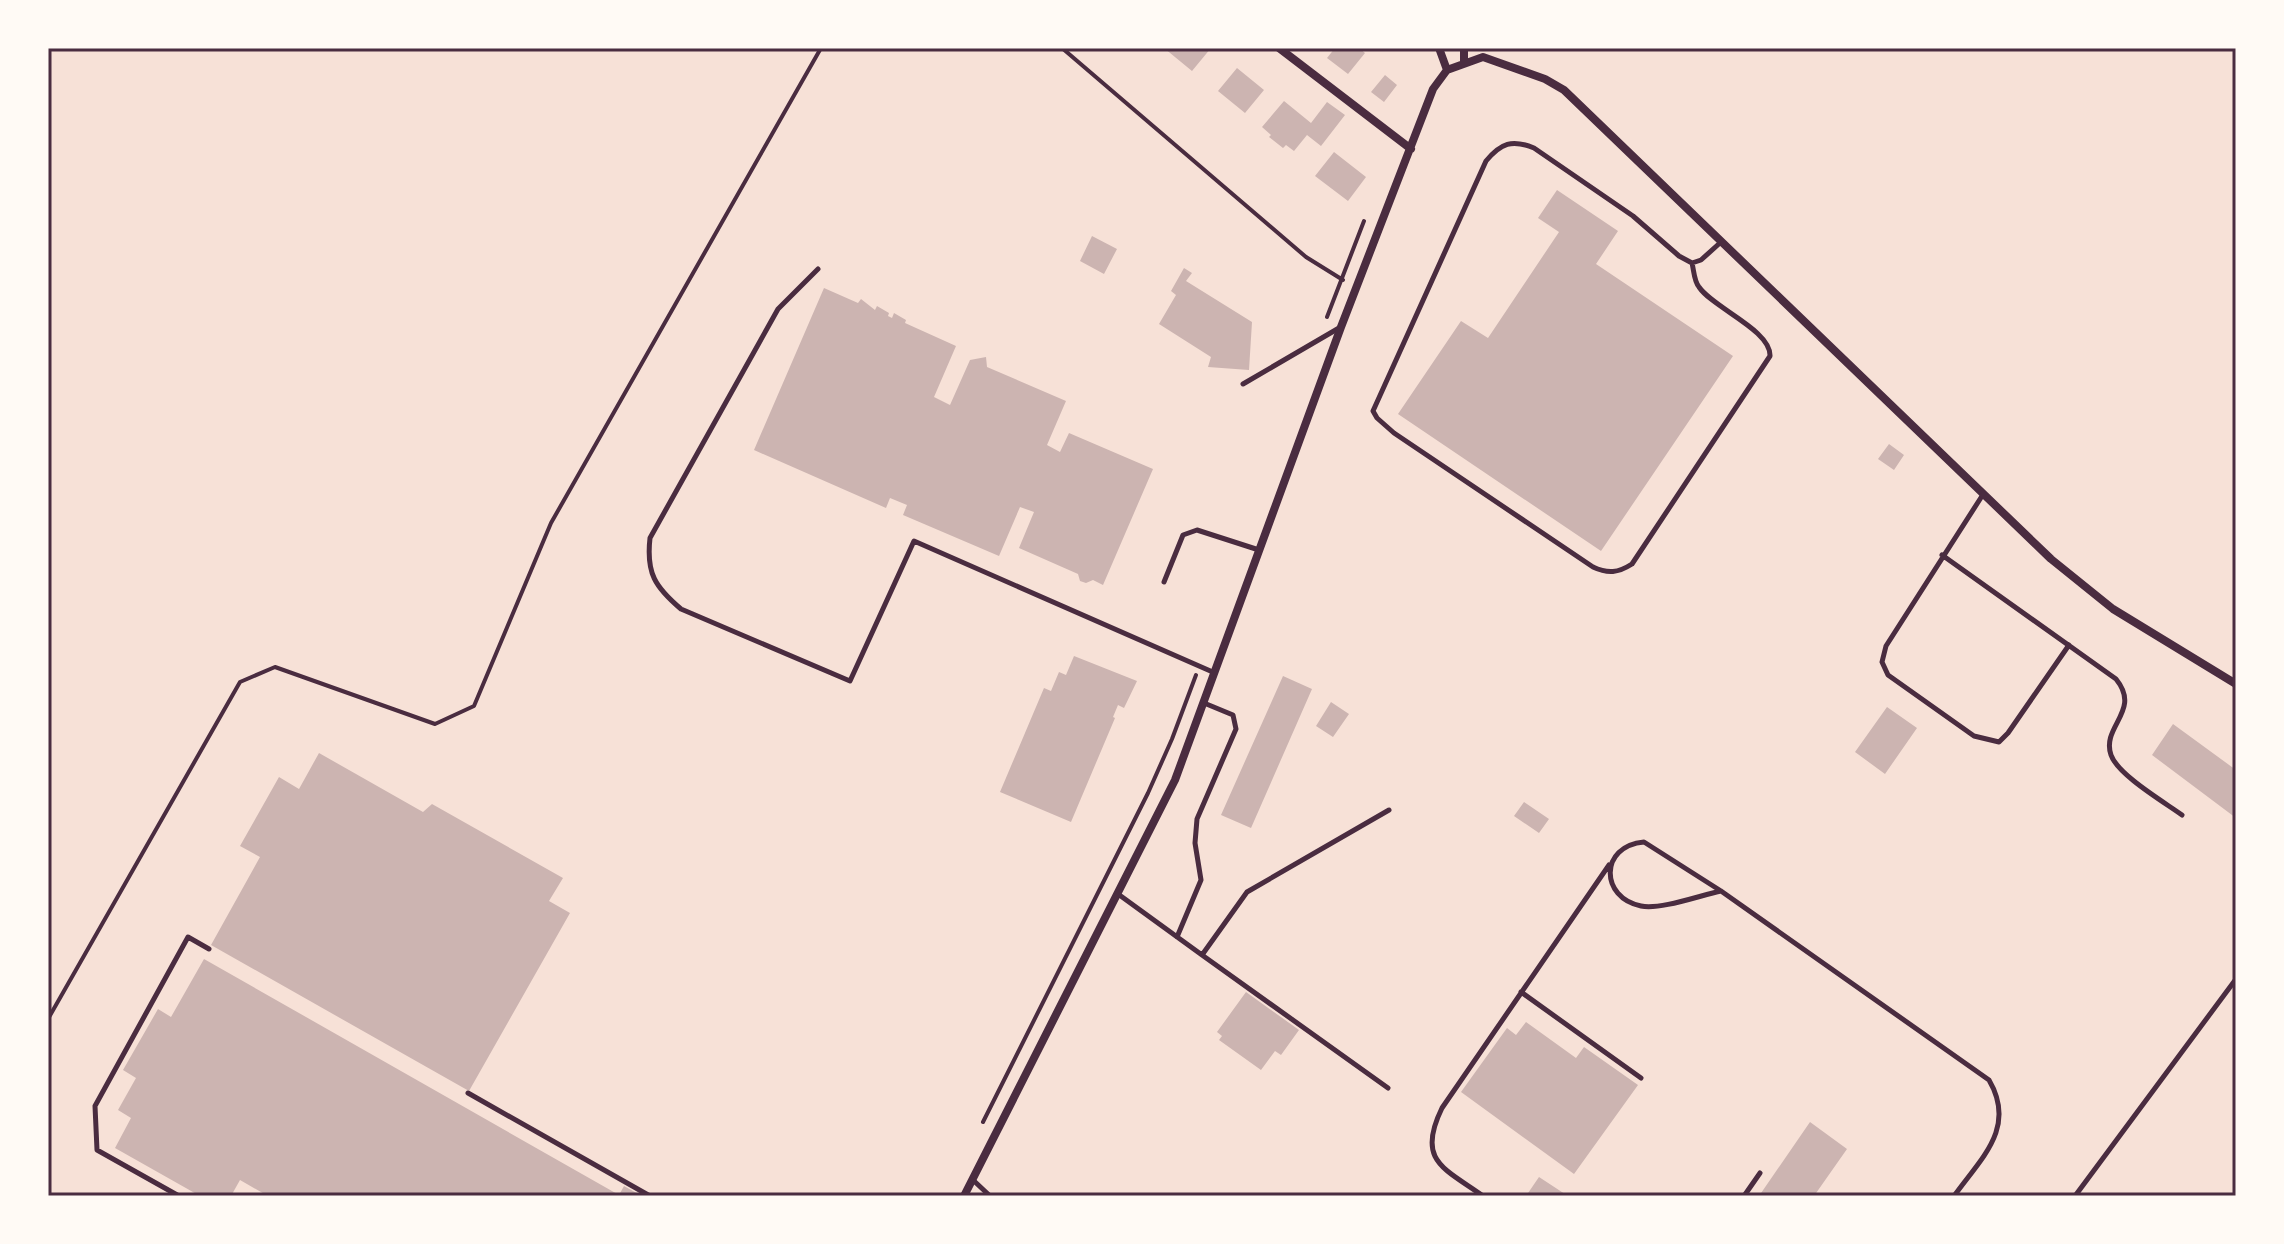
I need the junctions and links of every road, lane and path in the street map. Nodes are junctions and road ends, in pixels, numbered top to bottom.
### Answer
1 (821, 48) edge
2 (1062, 48) edge
3 (1279, 48) edge
4 (1439, 48) edge
5 (1464, 48) edge
6 (1464, 63) junction
7 (1447, 70) junction
8 (1411, 149) junction
9 (1368, 211) dead end
10 (1722, 241) junction
11 (1692, 263) junction
12 (818, 269) dead end
13 (1341, 279) junction
14 (1357, 289) junction
15 (1341, 327) junction
16 (1319, 340) junction
17 (1243, 384) dead end
18 (1982, 496) junction
19 (1260, 550) junction
20 (1942, 555) junction
21 (1164, 582) dead end
22 (2069, 645) junction
23 (1199, 666) junction
24 (1215, 673) junction
25 (2236, 684) edge
26 (1204, 703) junction
27 (1389, 810) dead end
28 (2182, 815) dead end
29 (1610, 864) junction
30 (1721, 891) junction
31 (1118, 894) junction
32 (1177, 937) junction
33 (209, 949) dead end
34 (1202, 955) junction
35 (2236, 979) edge
36 (1521, 992) junction
37 (48, 1019) edge
38 (1641, 1078) dead end
39 (1388, 1088) dead end
40 (468, 1093) dead end
41 (979, 1132) dead end
42 (1760, 1173) dead end
43 (972, 1179) junction
44 (179, 1196) edge
45 (650, 1196) edge
46 (964, 1196) edge
47 (990, 1196) edge
48 (1483, 1196) edge
49 (1744, 1196) edge
50 (1954, 1196) edge
51 (2075, 1196) edge

1 - 37 path
2 - 13 path
3 - 8 street
4 - 7 street
5 - 6 street
6 - 7 street
6 - 10 street
7 - 8 street
8 - 14 street
9 - 13 path
10 - 11 lane
10 - 18 street
11 - 11 lane
12 - 23 lane
13 - 14 path
13 - 16 path
14 - 15 street
15 - 16 lane
15 - 19 street
16 - 17 lane
18 - 20 lane
18 - 25 street
19 - 21 lane
19 - 24 street
20 - 22 lane
20 - 22 lane
22 - 28 lane
23 - 24 lane
23 - 41 path
24 - 26 street
26 - 31 street
26 - 32 lane
27 - 34 lane
29 - 30 lane
29 - 30 lane
29 - 36 lane
30 - 50 lane
31 - 32 lane
31 - 43 street
32 - 34 lane
33 - 44 lane
34 - 39 lane
35 - 51 lane
36 - 38 lane
36 - 48 lane
40 - 45 lane
42 - 49 lane
43 - 46 street
43 - 47 lane

